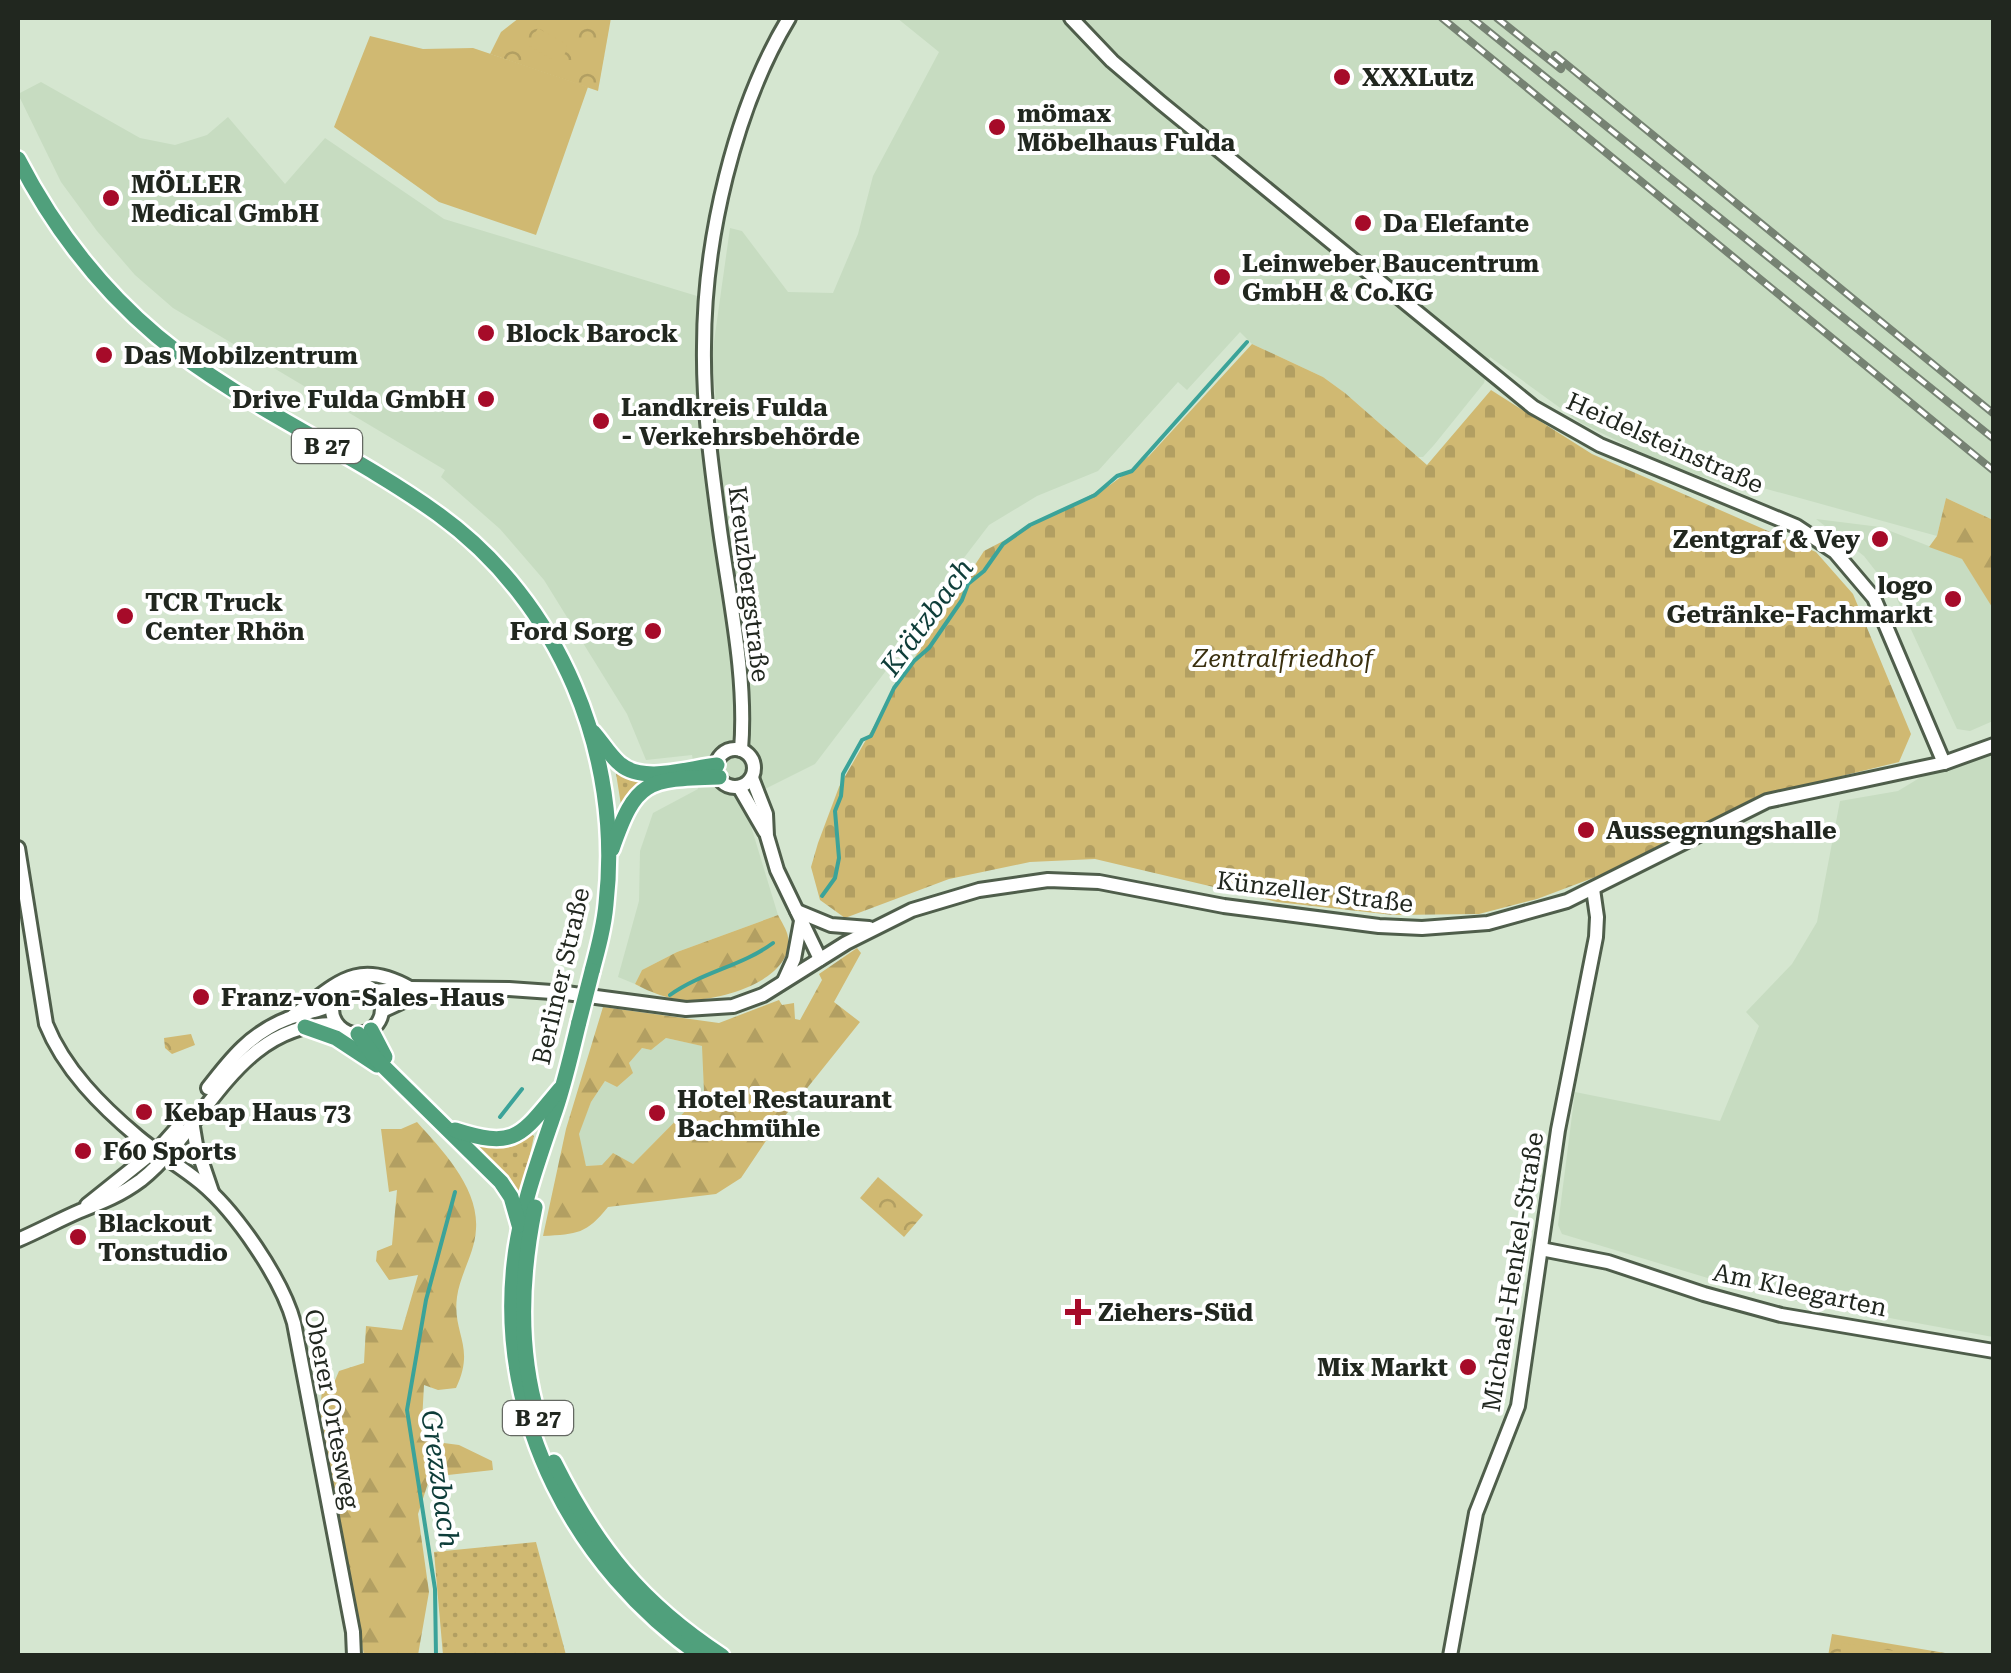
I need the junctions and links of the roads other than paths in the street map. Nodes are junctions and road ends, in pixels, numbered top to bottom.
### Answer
1 (789, 18) edge
2 (1071, 18) edge
3 (18, 159) edge
4 (591, 729) junction
5 (1994, 744) edge
6 (741, 750) junction
7 (1944, 763) junction
8 (718, 771) junction
9 (752, 778) junction
10 (739, 787) junction
11 (767, 836) junction
12 (18, 848) edge
13 (609, 858) junction
14 (1592, 889) junction
15 (798, 915) junction
16 (872, 928) junction
17 (820, 959) junction
18 (782, 983) junction
19 (410, 988) junction
20 (427, 990) junction
21 (374, 991) junction
22 (332, 1004) junction
23 (382, 1011) junction
24 (299, 1022) junction
25 (336, 1024) junction
26 (364, 1032) junction
27 (393, 1074) junction
28 (562, 1086) junction
29 (554, 1115) junction
30 (192, 1121) junction
31 (449, 1128) junction
32 (160, 1153) junction
33 (212, 1194) junction
34 (520, 1228) junction
35 (18, 1240) edge
36 (1541, 1249) junction
37 (1994, 1351) edge
38 (354, 1656) edge
39 (701, 1656) edge
40 (722, 1656) edge
41 (1450, 1656) edge

1 - 6 main road, Kreuzbergstraße
2 - 7 main road, Heidelsteinstraße
3 - 4 highway, Berliner Straße / B 27
4 - 8 highway
4 - 13 highway, Berliner Straße / B 27
5 - 7 main road, Künzeller Straße
6 - 8 main road
6 - 9 main road, Kreuzbergstraße
7 - 14 main road, Künzeller Straße
8 - 10 main road
8 - 13 highway
9 - 10 main road
9 - 11 main road, Kreuzbergstraße
10 - 11 main road, Kreuzbergstraße
11 - 15 main road, Kreuzbergstraße
12 - 32 main road, Oberer Ortesweg
13 - 28 highway, Berliner Straße / B 27, bridge
14 - 16 main road, Künzeller Straße
14 - 36 main road, Michael-Henkel-Straße
15 - 16 main road
15 - 17 main road, Kreuzbergstraße
15 - 18 main road
16 - 17 main road, Künzeller Straße
17 - 18 main road, Künzeller Straße
18 - 20 main road, Künzeller Straße
19 - 20 main road, Künzeller Straße
19 - 21 main road
19 - 24 main road
20 - 23 main road
21 - 22 main road
21 - 23 main road
22 - 24 main road
22 - 25 main road
23 - 26 main road
24 - 25 main road
24 - 27 highway
24 - 30 main road
24 - 32 main road
25 - 26 main road
26 - 27 highway
27 - 31 highway
28 - 29 highway, Berliner Straße / B 27
28 - 31 highway
29 - 34 highway, Berliner Straße / B 27
29 - 40 highway, Berliner Straße / B 27
30 - 32 main road
30 - 33 main road
31 - 34 highway
32 - 33 main road, Oberer Ortesweg
32 - 35 main road
33 - 38 main road, Oberer Ortesweg
34 - 39 highway, Berliner Straße / B 27
36 - 37 main road, Am Kleegarten
36 - 41 main road, Michael-Henkel-Straße

